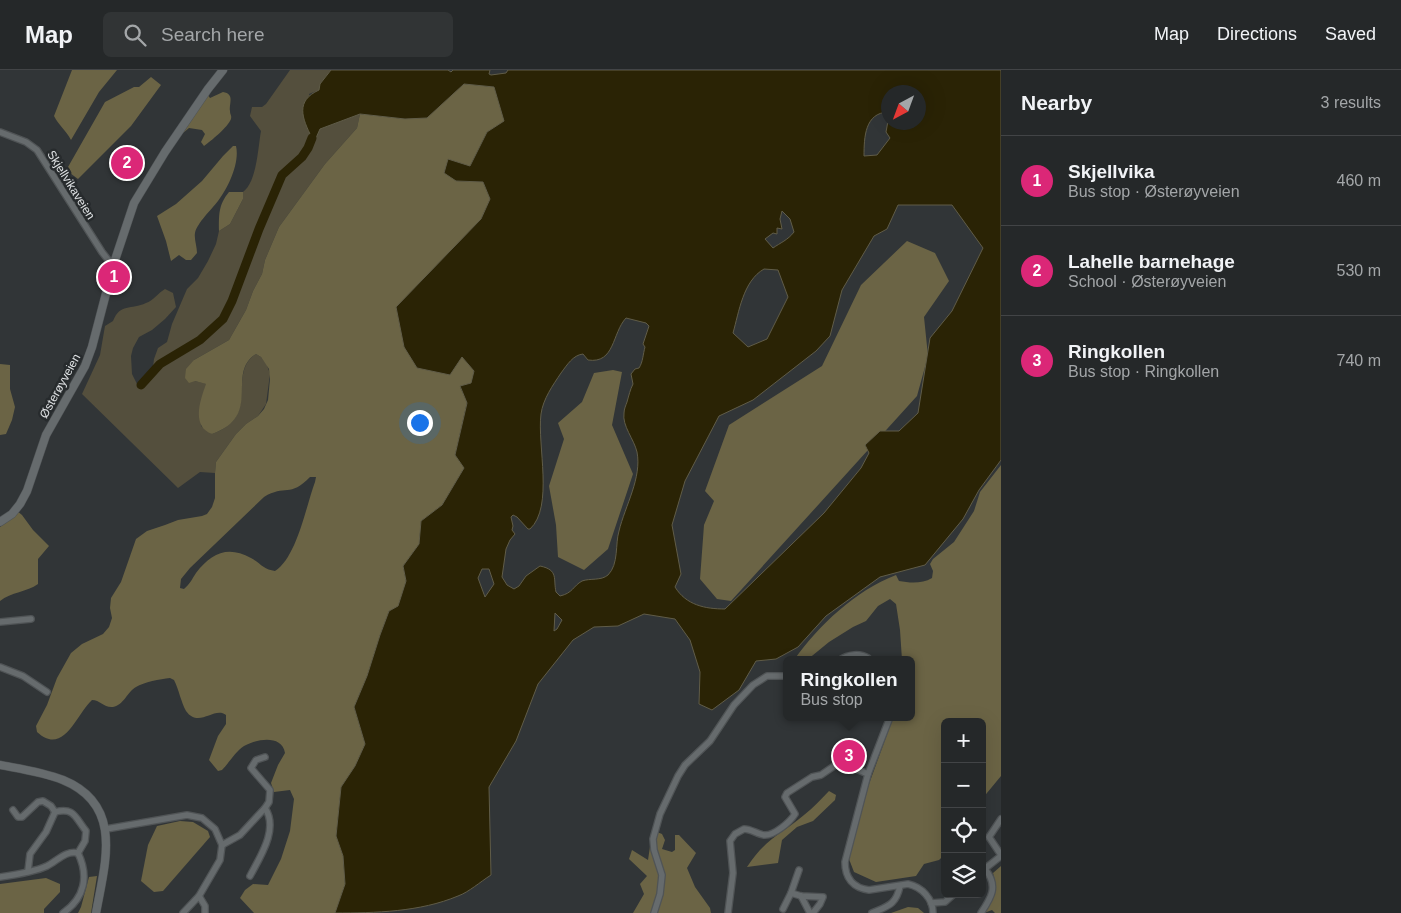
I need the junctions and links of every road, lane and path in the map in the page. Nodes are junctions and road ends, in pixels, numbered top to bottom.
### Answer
1 (223, 70) edge
2 (0, 132) edge
3 (114, 263) junction
4 (0, 522) edge
5 (31, 619) dead end
6 (0, 622) edge
7 (849, 656) edge
8 (865, 656) edge
9 (0, 667) edge
10 (783, 676) edge
11 (47, 692) dead end
12 (888, 721) edge
13 (265, 758) dead end
14 (0, 765) edge
15 (868, 774) junction
16 (265, 808) junction
17 (12, 810) dead end
18 (55, 812) junction
19 (1001, 819) edge
20 (106, 829) junction
21 (222, 844) junction
22 (78, 852) junction
23 (1001, 856) edge
24 (986, 868) edge
25 (799, 870) dead end
26 (28, 871) junction
27 (986, 872) edge
28 (250, 876) dead end
29 (0, 877) edge
30 (900, 886) junction
31 (791, 893) junction
32 (199, 896) junction
33 (801, 896) junction
34 (950, 898) edge
35 (931, 903) junction
36 (783, 909) dead end
37 (64, 913) edge
38 (96, 913) edge
39 (183, 913) edge
40 (205, 913) edge
41 (654, 913) edge
42 (728, 913) edge
43 (812, 913) edge
44 (872, 913) edge
45 (933, 913) edge
46 (981, 913) edge

1 - 3 main road, Østerøyveien
2 - 3 street, Skjellvikaveien
3 - 4 main road, Østerøyveien
5 - 6 street
7 - 8 street
9 - 11 street
10 - 41 street
12 - 15 street
13 - 16 street
14 - 20 main road
15 - 30 street
15 - 42 street
16 - 21 street
16 - 28 street
17 - 18 street
18 - 22 street
18 - 26 street
19 - 23 street
20 - 21 street
20 - 38 main road
21 - 32 street
22 - 26 street
22 - 37 street
23 - 24 street
25 - 31 street
26 - 29 street
27 - 46 street
30 - 35 street
30 - 44 street
31 - 33 street
31 - 36 street
32 - 39 street
32 - 40 street
33 - 43 street
33 - 43 street
34 - 35 street
35 - 45 street

